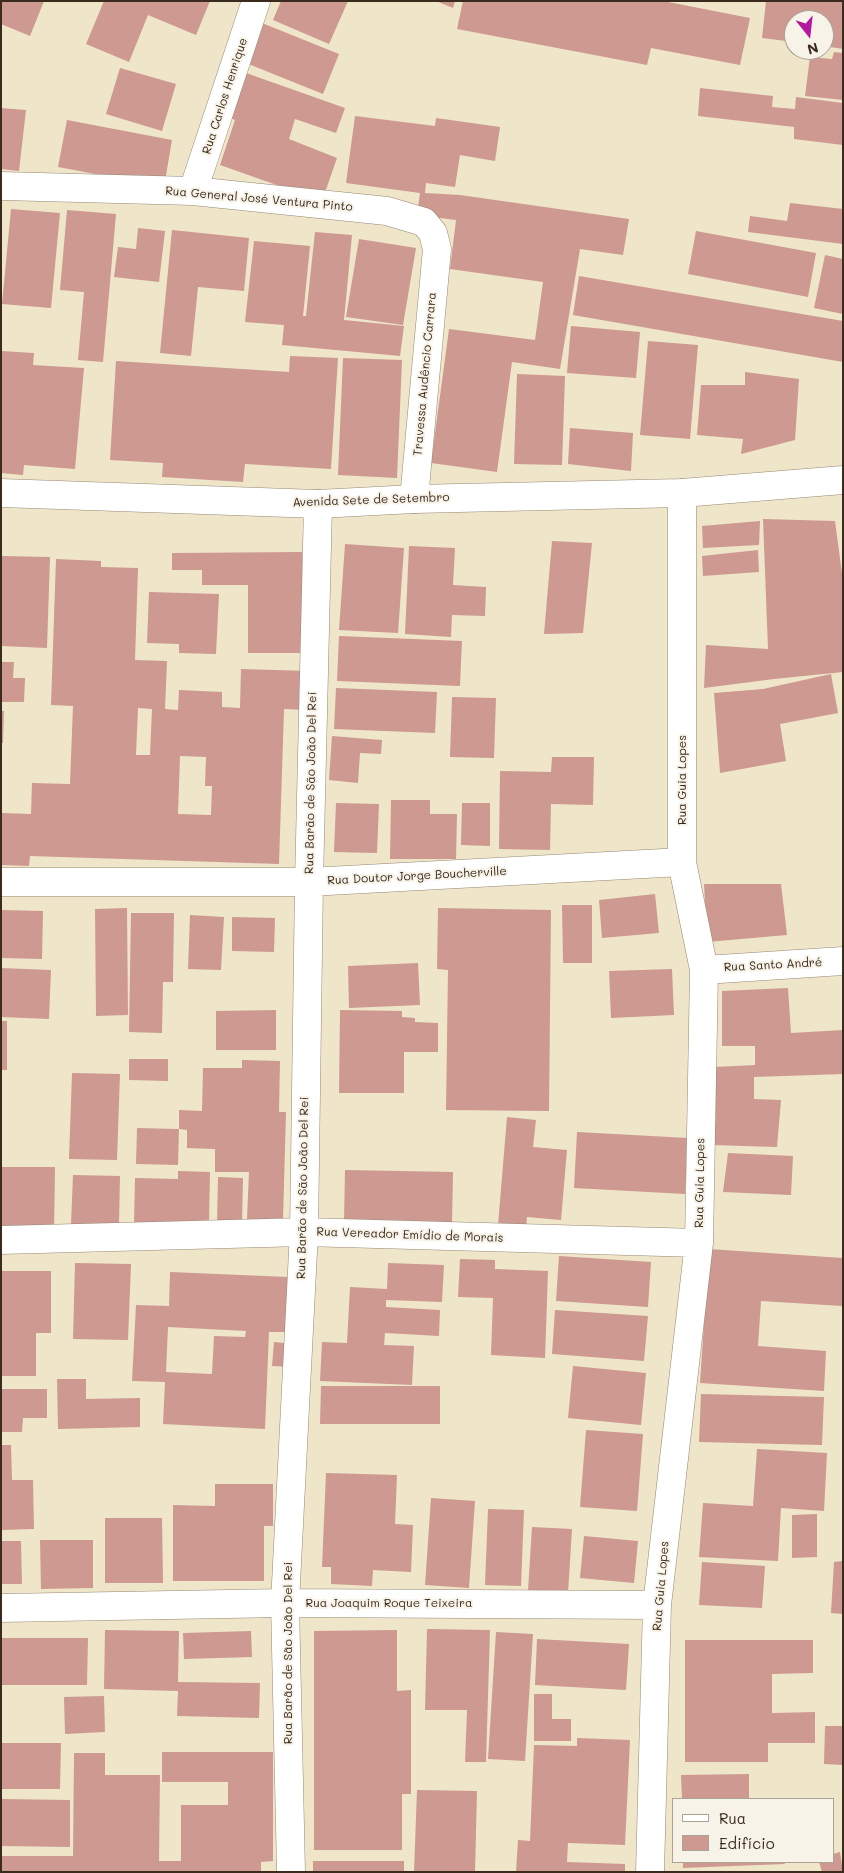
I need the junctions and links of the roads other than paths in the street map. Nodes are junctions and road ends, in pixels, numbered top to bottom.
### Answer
1 (256, 1) edge
2 (1, 186) edge
3 (194, 191) junction
4 (437, 249) joint
5 (843, 480) edge
6 (1, 493) edge
7 (682, 493) junction
8 (414, 498) junction
9 (318, 504) junction
10 (682, 862) junction
11 (1, 882) edge
12 (309, 882) junction
13 (843, 961) edge
14 (704, 970) junction
15 (304, 1232) junction
16 (1, 1240) edge
17 (699, 1243) junction
18 (285, 1603) junction
19 (657, 1605) junction
20 (1, 1608) edge
21 (291, 1872) edge
22 (650, 1872) edge

1 - 3 street, Rua Carlos Henrique
2 - 3 street, Rua General José Ventura Pinto
3 - 4 street, Rua General José Ventura Pinto
4 - 8 street, Travessa Audêncio Carrara
5 - 7 street, Avenida Sete de Setembro
6 - 9 street, Avenida Sete de Setembro
7 - 8 street, Avenida Sete de Setembro
7 - 10 street, Rua Guia Lopes
8 - 9 street, Avenida Sete de Setembro
9 - 12 street, Rua Barão de São João Del Rei
10 - 12 street, Rua Doutor Jorge Boucherville
10 - 14 street, Rua Guia Lopes
11 - 12 street, Rua Doutor Jorge Boucherville
12 - 15 street, Rua Barão de São João Del Rei
13 - 14 street, Rua Santo André
14 - 17 street, Rua Guia Lopes
15 - 16 street, Rua Vereador Emídio de Morais
15 - 17 street, Rua Vereador Emídio de Morais
15 - 18 street, Rua Barão de São João Del Rei
17 - 19 street, Rua Guia Lopes
18 - 19 street, Rua Joaquim Roque Teixeira
18 - 20 street, Rua Joaquim Roque Teixeira
18 - 21 street, Rua Barão de São João Del Rei
19 - 22 street, Rua Guia Lopes

